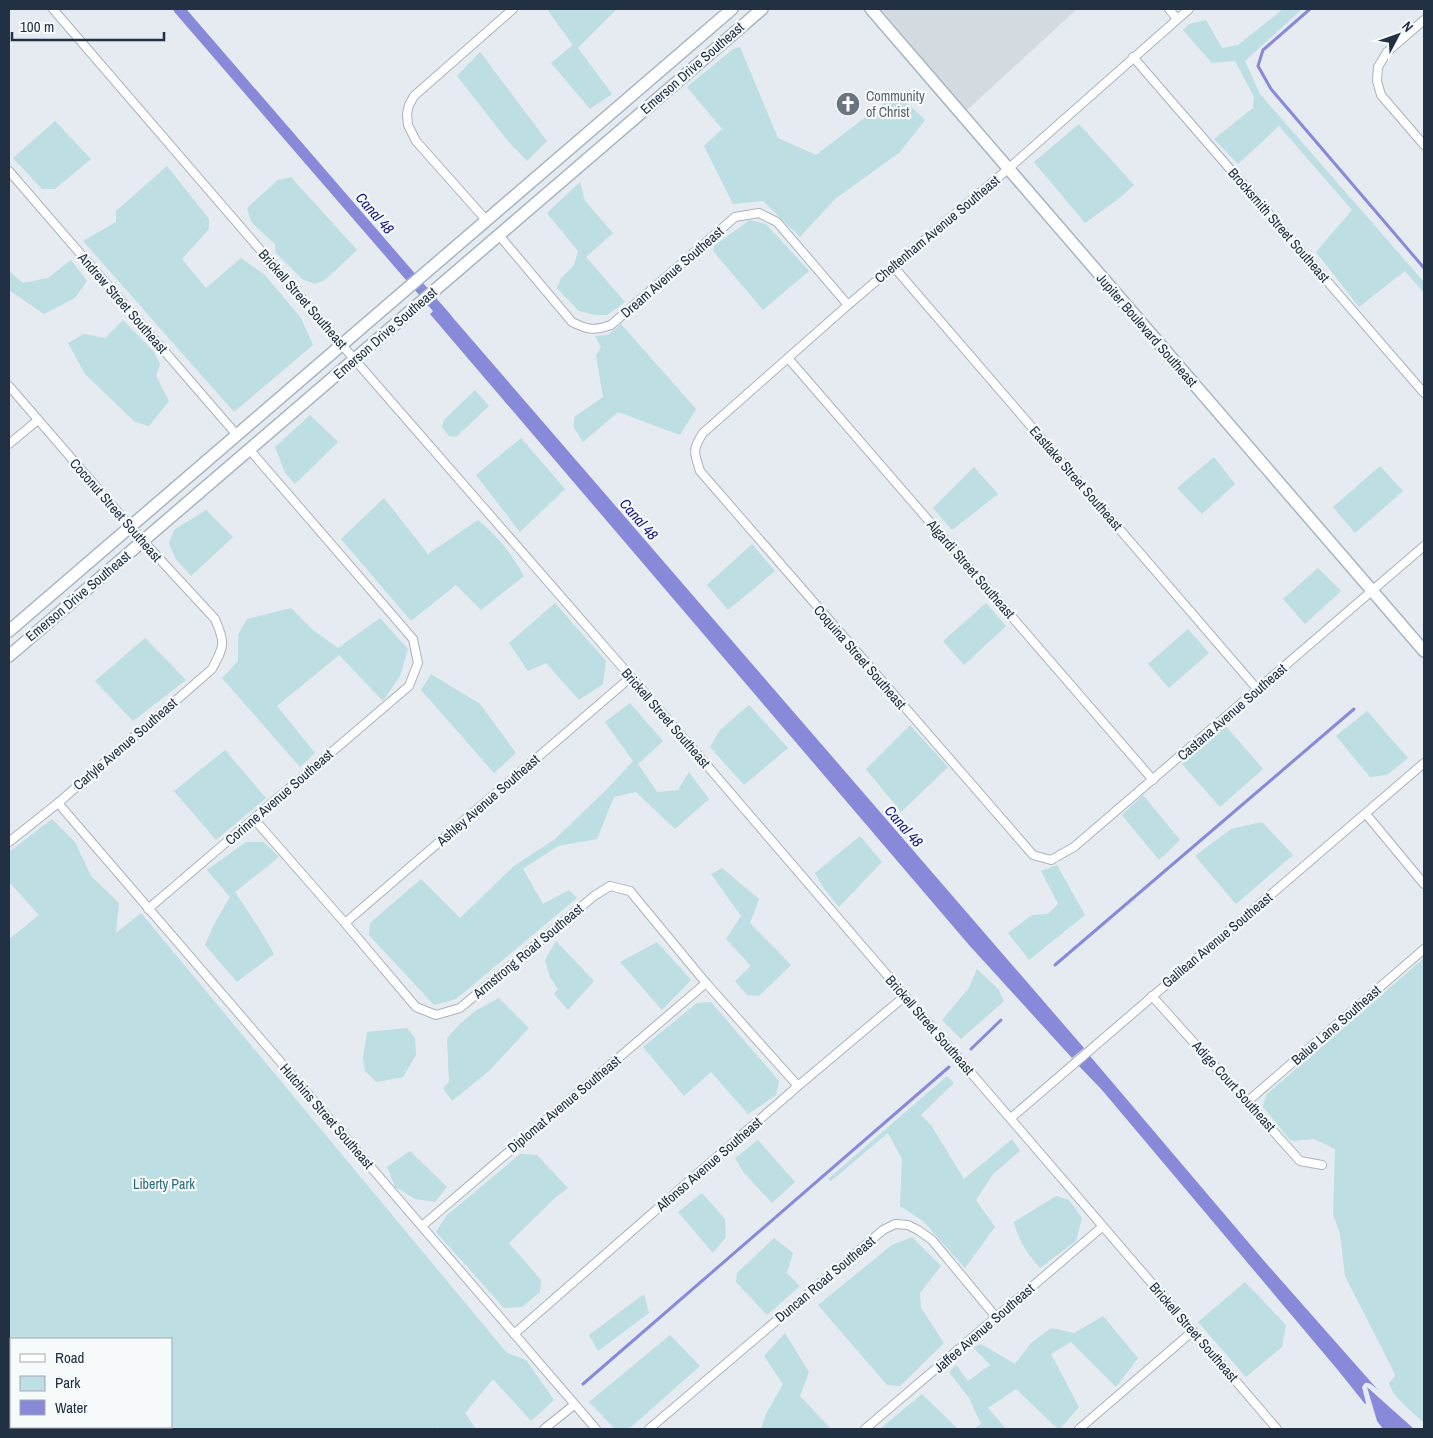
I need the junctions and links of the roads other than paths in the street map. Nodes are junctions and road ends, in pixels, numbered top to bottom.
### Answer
1 (53, 9) edge
2 (513, 9) edge
3 (732, 9) edge
4 (762, 9) edge
5 (871, 9) edge
6 (1169, 9) edge
7 (1189, 9) edge
8 (1177, 19) junction
9 (1424, 20) edge
10 (1133, 57) junction
11 (1424, 145) edge
12 (1008, 169) junction
13 (9, 171) edge
14 (486, 220) junction
15 (498, 234) junction
16 (893, 266) junction
17 (848, 305) junction
18 (343, 345) junction
19 (788, 358) junction
20 (355, 360) junction
21 (9, 386) edge
22 (1424, 393) edge
23 (38, 420) junction
24 (236, 434) junction
25 (9, 444) edge
26 (249, 449) junction
27 (695, 454) joint
28 (130, 527) junction
29 (143, 541) junction
30 (1424, 546) edge
31 (1373, 591) junction
32 (9, 631) edge
33 (222, 634) joint
34 (1424, 651) edge
35 (9, 656) edge
36 (631, 677) junction
37 (1258, 690) junction
38 (1424, 763) edge
39 (1153, 780) junction
40 (58, 803) junction
41 (1366, 814) junction
42 (254, 819) junction
43 (9, 842) edge
44 (1033, 855) joint
45 (1424, 884) edge
46 (148, 909) junction
47 (345, 923) junction
48 (1424, 950) edge
49 (706, 983) junction
50 (905, 996) junction
51 (1152, 996) junction
52 (798, 1086) junction
53 (1248, 1101) junction
54 (1011, 1118) junction
55 (1322, 1165) dead end
56 (422, 1226) junction
57 (1102, 1226) junction
58 (996, 1317) junction
59 (1193, 1330) junction
60 (514, 1334) junction
61 (574, 1405) junction
62 (544, 1429) edge
63 (596, 1429) edge
64 (649, 1429) edge
65 (865, 1429) edge
66 (1079, 1429) edge
67 (1277, 1429) edge

1 - 18 street, Brickell Street Southeast
2 - 14 street
3 - 14 street, Emerson Drive Southeast
4 - 15 street, Emerson Drive Southeast
5 - 12 street, Jupiter Boulevard Southeast
6 - 8 street
7 - 8 street, Cheltenham Avenue Southeast
8 - 10 street, Cheltenham Avenue Southeast
9 - 11 street
10 - 12 street, Cheltenham Avenue Southeast
10 - 22 street, Brocksmith Street Southeast
12 - 16 street, Cheltenham Avenue Southeast
12 - 31 street, Jupiter Boulevard Southeast
13 - 24 street, Andrew Street Southeast
14 - 18 street, Emerson Drive Southeast
15 - 17 street, Dream Avenue Southeast
15 - 20 street, Emerson Drive Southeast
16 - 17 street, Cheltenham Avenue Southeast
16 - 37 street, Eastlake Street Southeast
17 - 19 street, Cheltenham Avenue Southeast
18 - 20 street, Brickell Street Southeast
18 - 24 street, Emerson Drive Southeast
19 - 27 street, Cheltenham Avenue Southeast
19 - 39 street, Algardi Street Southeast
20 - 26 street, Emerson Drive Southeast
20 - 36 street, Brickell Street Southeast
21 - 23 street, Coconut Street Southeast
23 - 25 street
23 - 28 street, Coconut Street Southeast
24 - 28 street, Emerson Drive Southeast
26 - 29 street, Emerson Drive Southeast
26 - 42 street, Corinne Avenue Southeast
27 - 44 street, Coquina Street Southeast
28 - 29 street, Coconut Street Southeast
28 - 32 street, Emerson Drive Southeast
29 - 33 street, Coconut Street Southeast
29 - 35 street, Emerson Drive Southeast
30 - 31 street, Castana Avenue Southeast
31 - 34 street, Jupiter Boulevard Southeast
31 - 37 street, Castana Avenue Southeast
33 - 40 street, Carlyle Avenue Southeast
36 - 47 street, Ashley Avenue Southeast
36 - 50 street, Brickell Street Southeast
37 - 39 street, Castana Avenue Southeast
38 - 41 street, Galilean Avenue Southeast
39 - 44 street, Castana Avenue Southeast
40 - 43 street, Carlyle Avenue Southeast
40 - 46 street, Hutchins Street Southeast
41 - 45 street
41 - 51 street, Galilean Avenue Southeast
42 - 46 street, Corinne Avenue Southeast
42 - 47 street, Armstrong Road Southeast
46 - 56 street, Hutchins Street Southeast
47 - 49 street, Armstrong Road Southeast
48 - 53 street, Balue Lane Southeast
49 - 52 street, Armstrong Road Southeast
49 - 56 street, Diplomat Avenue Southeast
50 - 52 street, Alfonso Avenue Southeast
50 - 54 street, Brickell Street Southeast
51 - 53 street, Adige Court Southeast
51 - 54 street, Galilean Avenue Southeast
52 - 60 street, Alfonso Avenue Southeast
53 - 55 street, Adige Court Southeast
54 - 57 street, Brickell Street Southeast
56 - 60 street, Hutchins Street Southeast
57 - 58 street, Jaffee Avenue Southeast
57 - 59 street, Brickell Street Southeast
58 - 64 street, Duncan Road Southeast
58 - 65 street, Jaffee Avenue Southeast
59 - 66 street
59 - 67 street, Brickell Street Southeast
60 - 61 street, Hutchins Street Southeast
61 - 62 street
61 - 63 street, Hutchins Street Southeast

